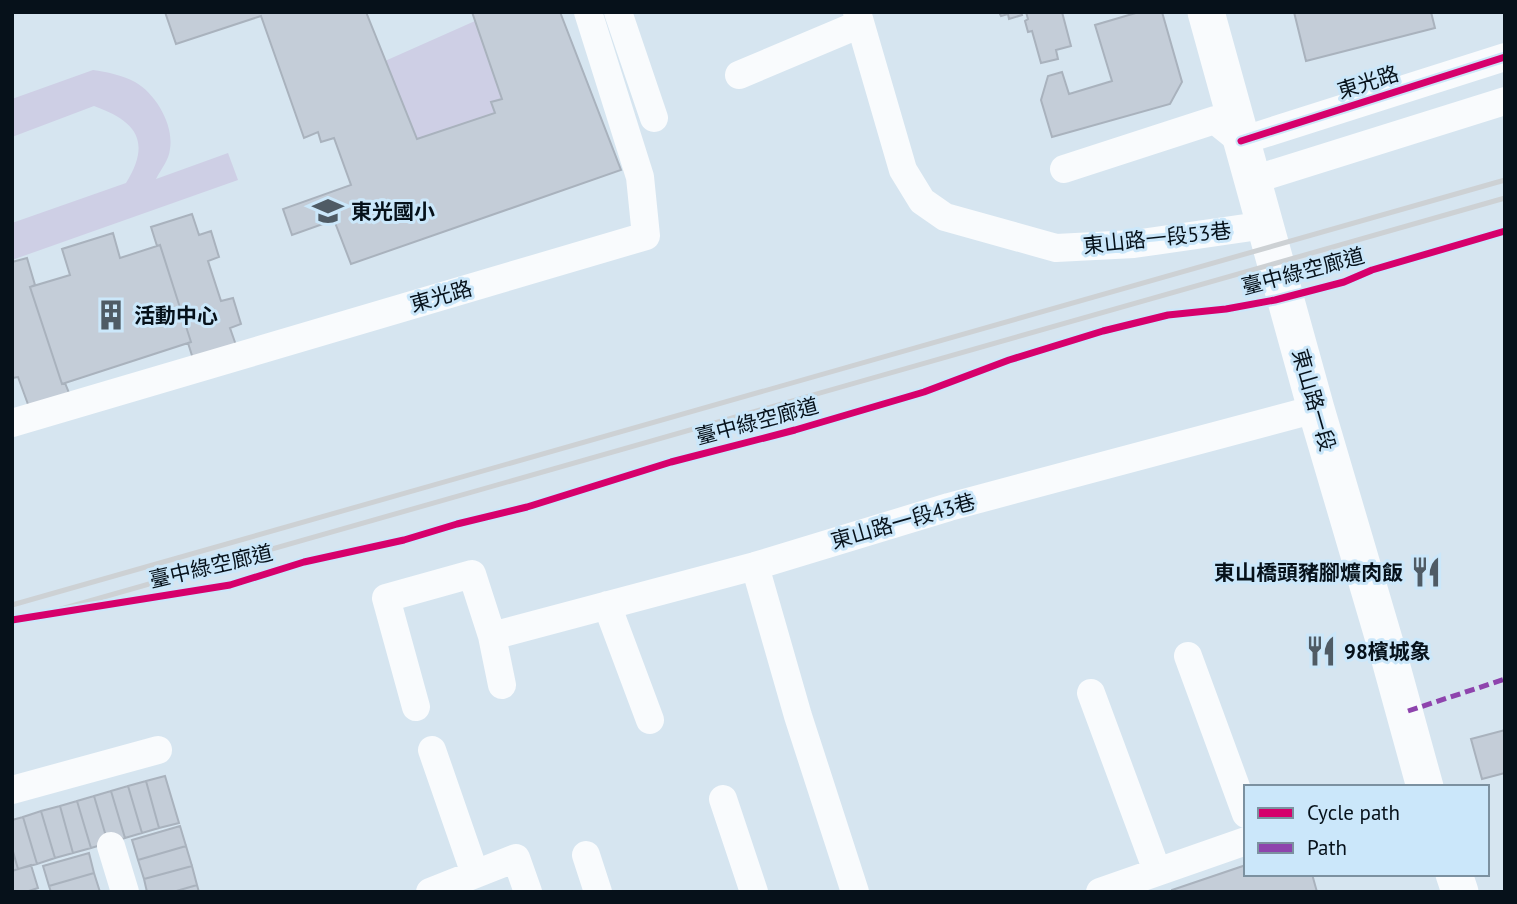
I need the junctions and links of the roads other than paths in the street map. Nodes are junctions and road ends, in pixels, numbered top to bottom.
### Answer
1 (588, 12) edge
2 (618, 12) edge
3 (1206, 12) edge
4 (858, 18) edge
5 (1505, 57) edge
6 (739, 75) dead end
7 (1505, 102) edge
8 (654, 118) dead end
9 (1241, 141) junction
10 (1064, 169) dead end
11 (1253, 180) junction
12 (1266, 225) junction
13 (1316, 409) junction
14 (12, 423) edge
15 (755, 566) junction
16 (607, 605) junction
17 (492, 636) junction
18 (1188, 656) dead end
19 (502, 685) dead end
20 (1091, 692) dead end
21 (416, 707) dead end
22 (650, 720) dead end
23 (158, 750) dead end
24 (432, 750) dead end
25 (1421, 785) edge
26 (12, 790) edge
27 (723, 799) dead end
28 (1244, 809) edge
29 (1244, 842) edge
30 (111, 846) dead end
31 (586, 855) dead end
32 (1157, 871) junction
33 (475, 874) junction
34 (125, 892) edge
35 (430, 892) edge
36 (528, 892) edge
37 (598, 892) edge
38 (754, 892) edge
39 (855, 892) edge
40 (1100, 892) edge

1 - 14 street, 東光路
2 - 8 street
3 - 9 main road, 東山路一段
4 - 6 street
4 - 12 street, 東山路一段53巷
5 - 9 street, 東光路
7 - 11 street
9 - 10 street
9 - 11 main road, 東山路一段
11 - 12 main road, 東山路一段
12 - 13 main road, 東山路一段
13 - 15 street, 東山路一段43巷
13 - 25 main road, 東山路一段
15 - 16 street, 東山路一段43巷
15 - 39 street
16 - 17 street, 東山路一段43巷
16 - 22 street
17 - 19 street
17 - 21 street
18 - 28 street
20 - 32 street
23 - 26 street
24 - 33 street
27 - 38 street
29 - 32 street
30 - 34 street
31 - 37 street
32 - 40 street
33 - 35 street
33 - 36 street

